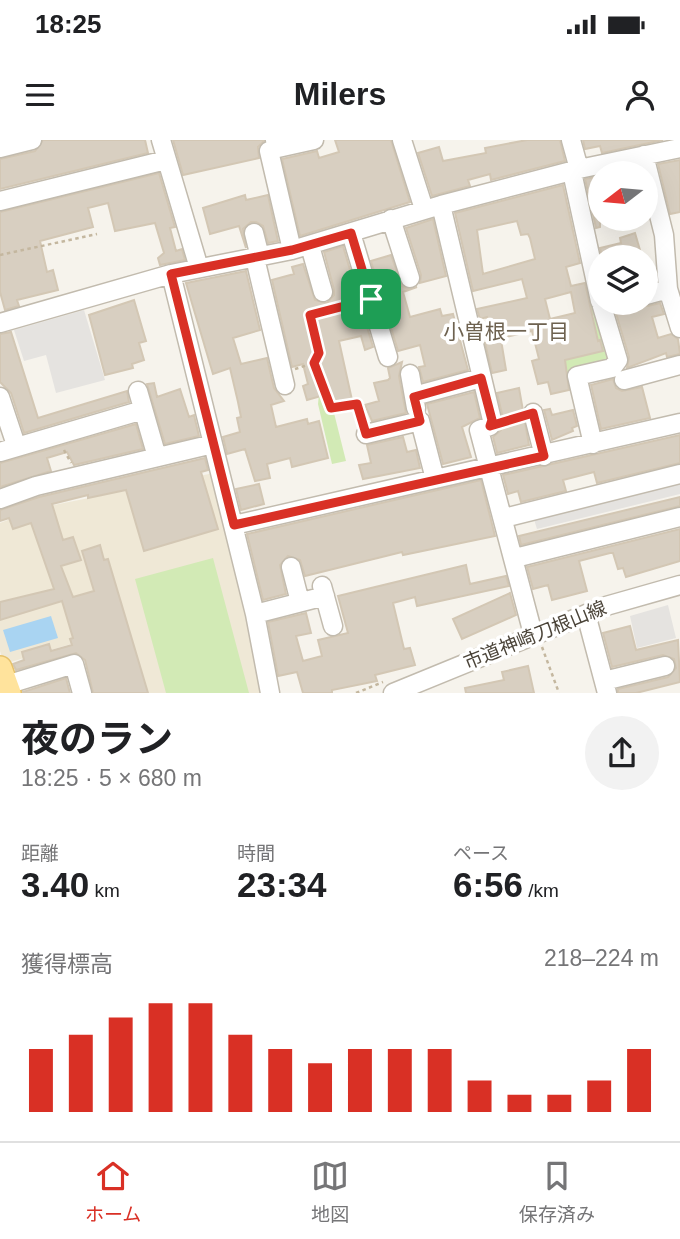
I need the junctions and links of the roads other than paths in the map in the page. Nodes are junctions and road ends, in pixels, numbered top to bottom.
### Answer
1 (32, 140) edge
2 (161, 140) edge
3 (402, 140) edge
4 (571, 140) edge
5 (625, 140) edge
6 (321, 141) edge
7 (276, 144) edge
8 (0, 148) edge
9 (680, 148) edge
10 (637, 157) junction
11 (166, 160) junction
12 (576, 171) junction
13 (0, 201) edge
14 (433, 207) junction
15 (391, 219) junction
16 (254, 233) dead end
17 (351, 233) junction
18 (592, 245) edge
19 (301, 248) junction
20 (257, 258) junction
21 (199, 268) junction
22 (171, 274) junction
23 (410, 278) dead end
24 (668, 289) junction
25 (323, 292) dead end
26 (658, 292) edge
27 (608, 315) edge
28 (0, 323) edge
29 (680, 328) edge
30 (388, 357) dead end
31 (680, 365) edge
32 (411, 374) dead end
33 (284, 378) road end
34 (481, 378) junction
35 (624, 380) dead end
36 (138, 391) dead end
37 (0, 397) edge
38 (414, 397) junction
39 (143, 410) junction
40 (533, 413) road end
41 (420, 421) junction
42 (680, 423) edge
43 (366, 434) road end
44 (213, 444) junction
45 (593, 444) junction
46 (8, 449) edge
47 (544, 456) junction
48 (157, 457) junction
49 (488, 469) junction
50 (680, 474) edge
51 (435, 479) junction
52 (0, 499) edge
53 (680, 517) edge
54 (505, 518) junction
55 (234, 525) junction
56 (515, 558) junction
57 (291, 567) dead end
58 (680, 585) edge
59 (300, 602) junction
60 (255, 614) junction
61 (586, 614) junction
62 (333, 626) dead end
63 (538, 640) junction
64 (665, 666) dead end
65 (4, 685) edge
66 (605, 687) edge
67 (82, 693) edge
68 (270, 693) edge
69 (393, 693) edge

1 - 8 street
2 - 11 street
3 - 14 street
4 - 12 street
5 - 10 street
6 - 7 street
7 - 19 street
9 - 10 street
10 - 12 street
10 - 24 street
11 - 13 street
11 - 21 street
12 - 14 street
12 - 18 street
14 - 15 street
14 - 34 street
15 - 17 street
15 - 23 street
16 - 20 street
17 - 19 street
17 - 30 street
19 - 20 street
19 - 25 street
20 - 21 street
20 - 33 street
21 - 22 street
22 - 28 street
22 - 44 street
24 - 26 street
24 - 29 street
27 - 45 street
31 - 35 street
32 - 38 street
34 - 38 street
34 - 49 street
36 - 39 street
37 - 46 street
38 - 41 street
39 - 46 street
39 - 48 street
40 - 47 street
41 - 43 street
41 - 51 street
42 - 45 street
44 - 48 street
44 - 55 street
45 - 47 street
47 - 49 street
48 - 52 street
49 - 51 street
49 - 54 street
50 - 54 street
51 - 55 street
53 - 56 street
54 - 56 street
55 - 60 street
56 - 63 street
57 - 59 street
58 - 61 street, 市道神崎刀根山線
59 - 60 street
59 - 62 street
60 - 68 street
61 - 63 street, 市道神崎刀根山線
61 - 66 street
63 - 69 street, 市道神崎刀根山線
64 - 66 street
65 - 67 street

